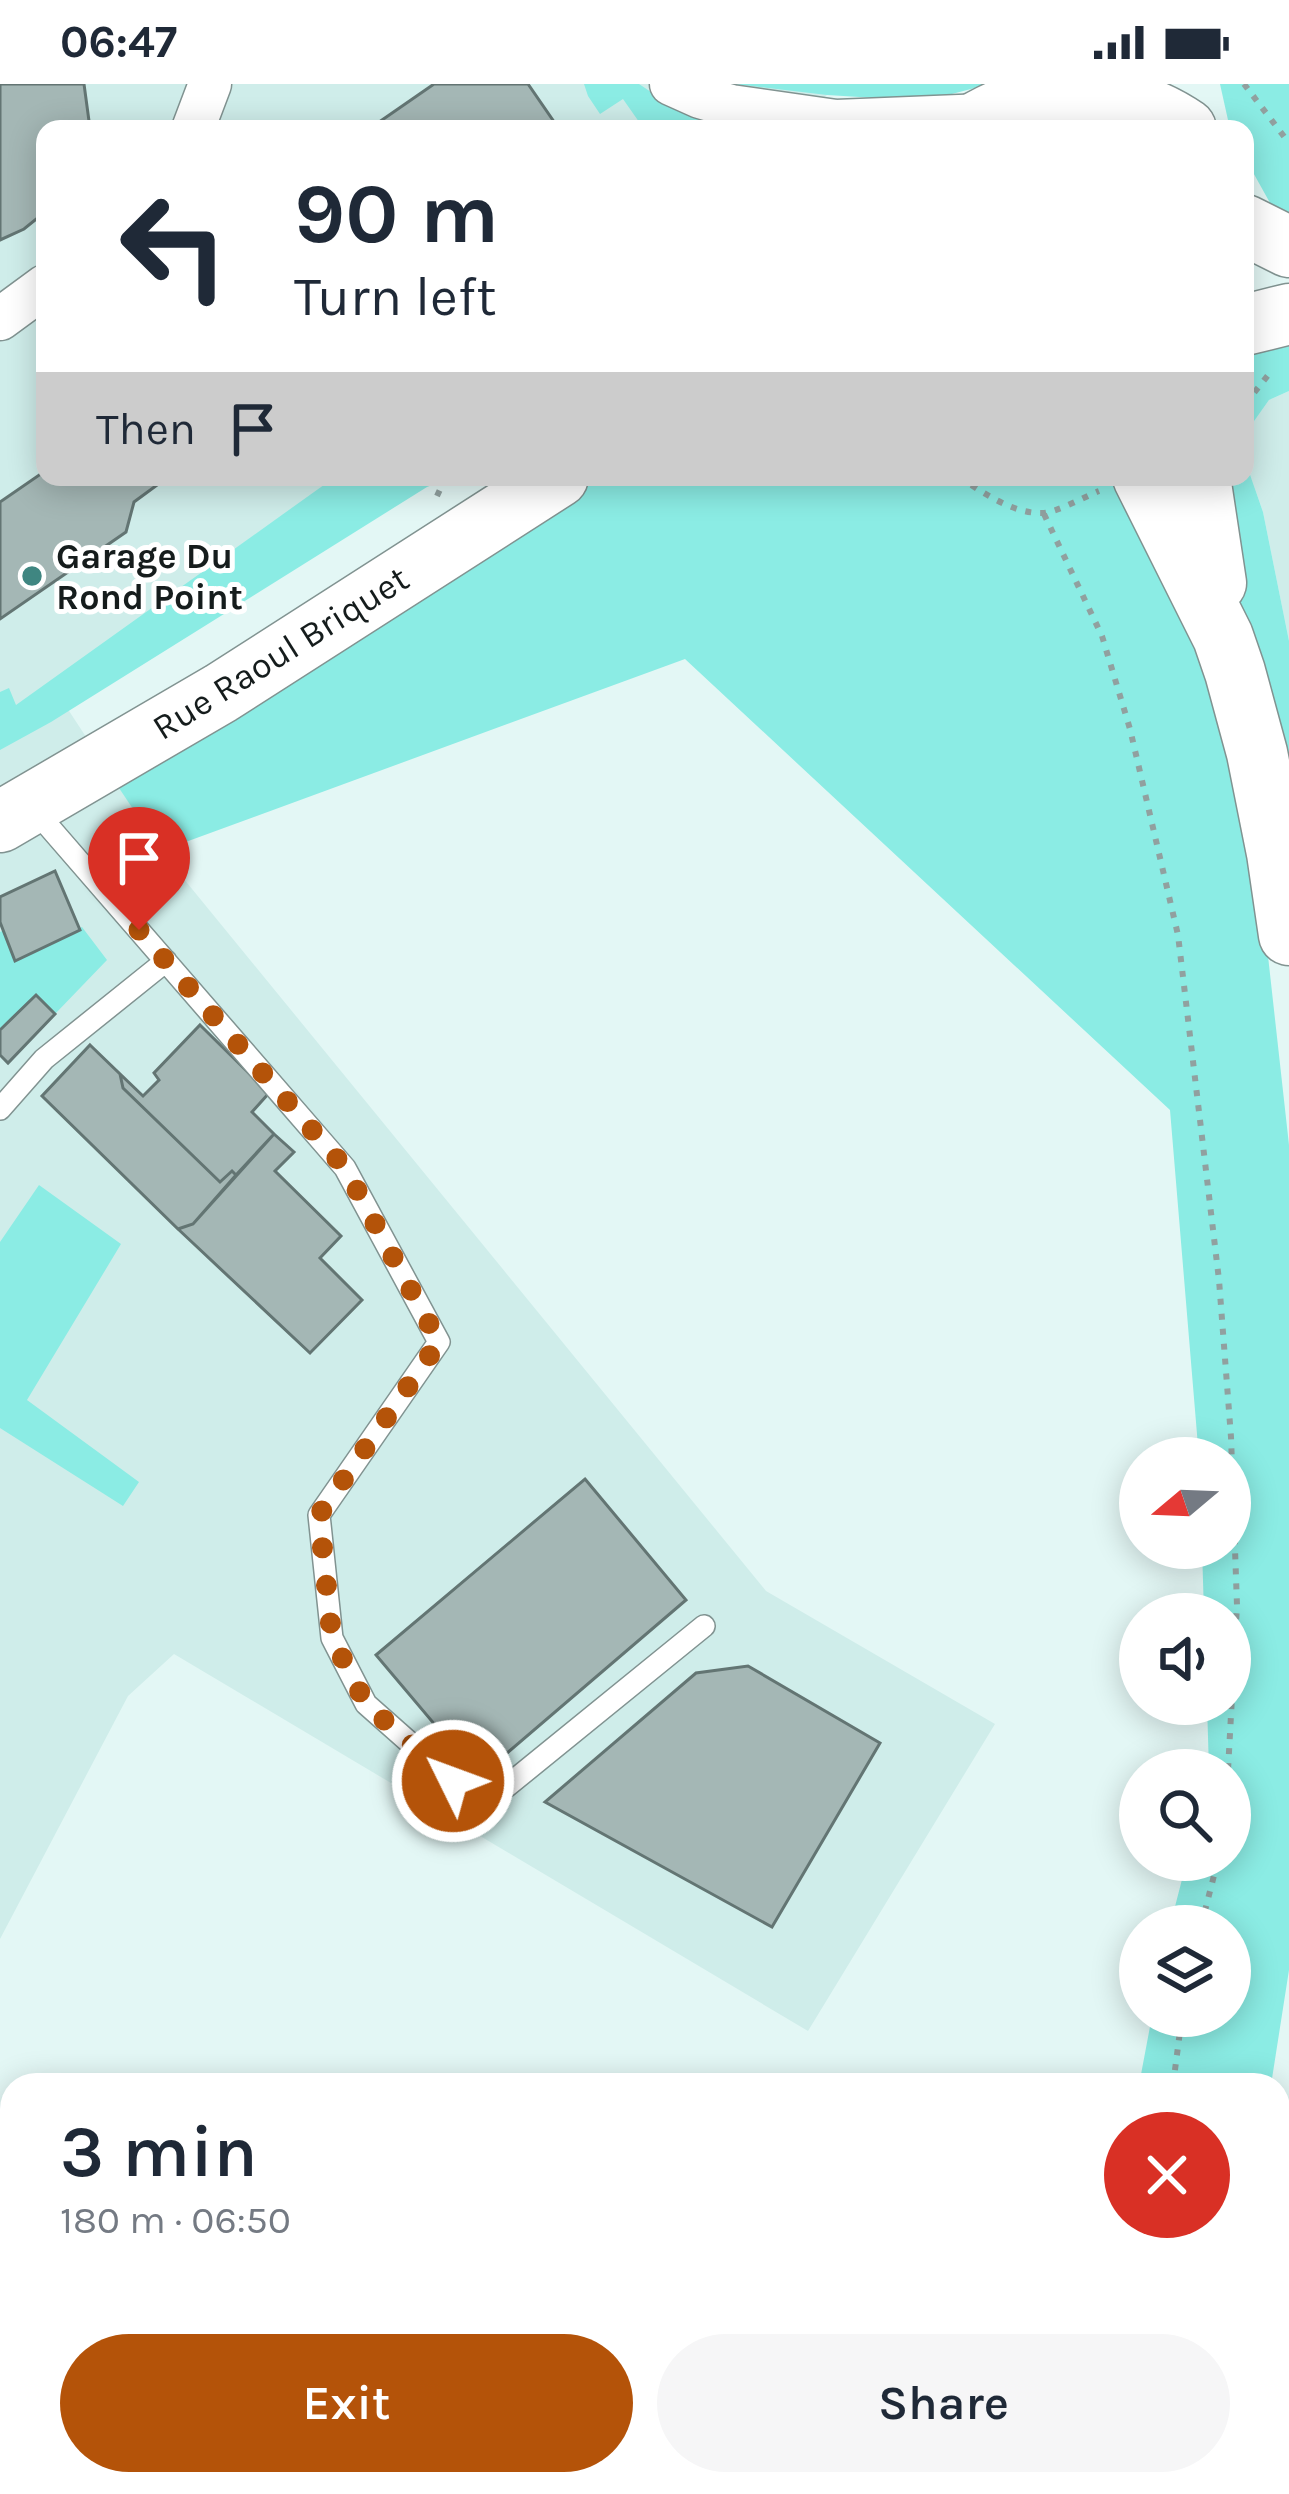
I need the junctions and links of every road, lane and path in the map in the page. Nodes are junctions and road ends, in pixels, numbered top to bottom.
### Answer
1 (210, 84) edge
2 (671, 84) edge
3 (1234, 85) edge
4 (1053, 86) edge
5 (196, 120) edge
6 (813, 120) edge
7 (978, 120) edge
8 (1173, 120) edge
9 (1205, 120) edge
10 (1289, 143) edge
11 (1254, 230) edge
12 (1289, 248) edge
13 (36, 293) edge
14 (0, 319) edge
15 (1271, 334) edge
16 (1254, 380) edge
17 (471, 486) edge
18 (544, 486) edge
19 (972, 486) edge
20 (1116, 486) edge
21 (1132, 486) edge
22 (1201, 486) edge
23 (1044, 514) junction
24 (1223, 637) junction
25 (65, 754) dead end
26 (10, 802) edge
27 (1289, 935) edge
28 (166, 961) junction
29 (0, 1109) edge
30 (704, 1626) dead end
31 (1229, 1749) edge
32 (1179, 2037) edge
33 (1175, 2073) edge

1 - 5 street
2 - 6 street
3 - 9 street
3 - 10 path
4 - 7 street
4 - 8 street
11 - 12 street
13 - 14 street
15 - 16 path
17 - 26 street, Rue Raoul Briquet
18 - 26 street, Rue Raoul Briquet
19 - 23 path
20 - 23 path
21 - 24 street
22 - 24 street
23 - 31 path
24 - 27 street
25 - 26 lane
26 - 28 lane
28 - 29 lane
28 - 30 lane
32 - 33 path

